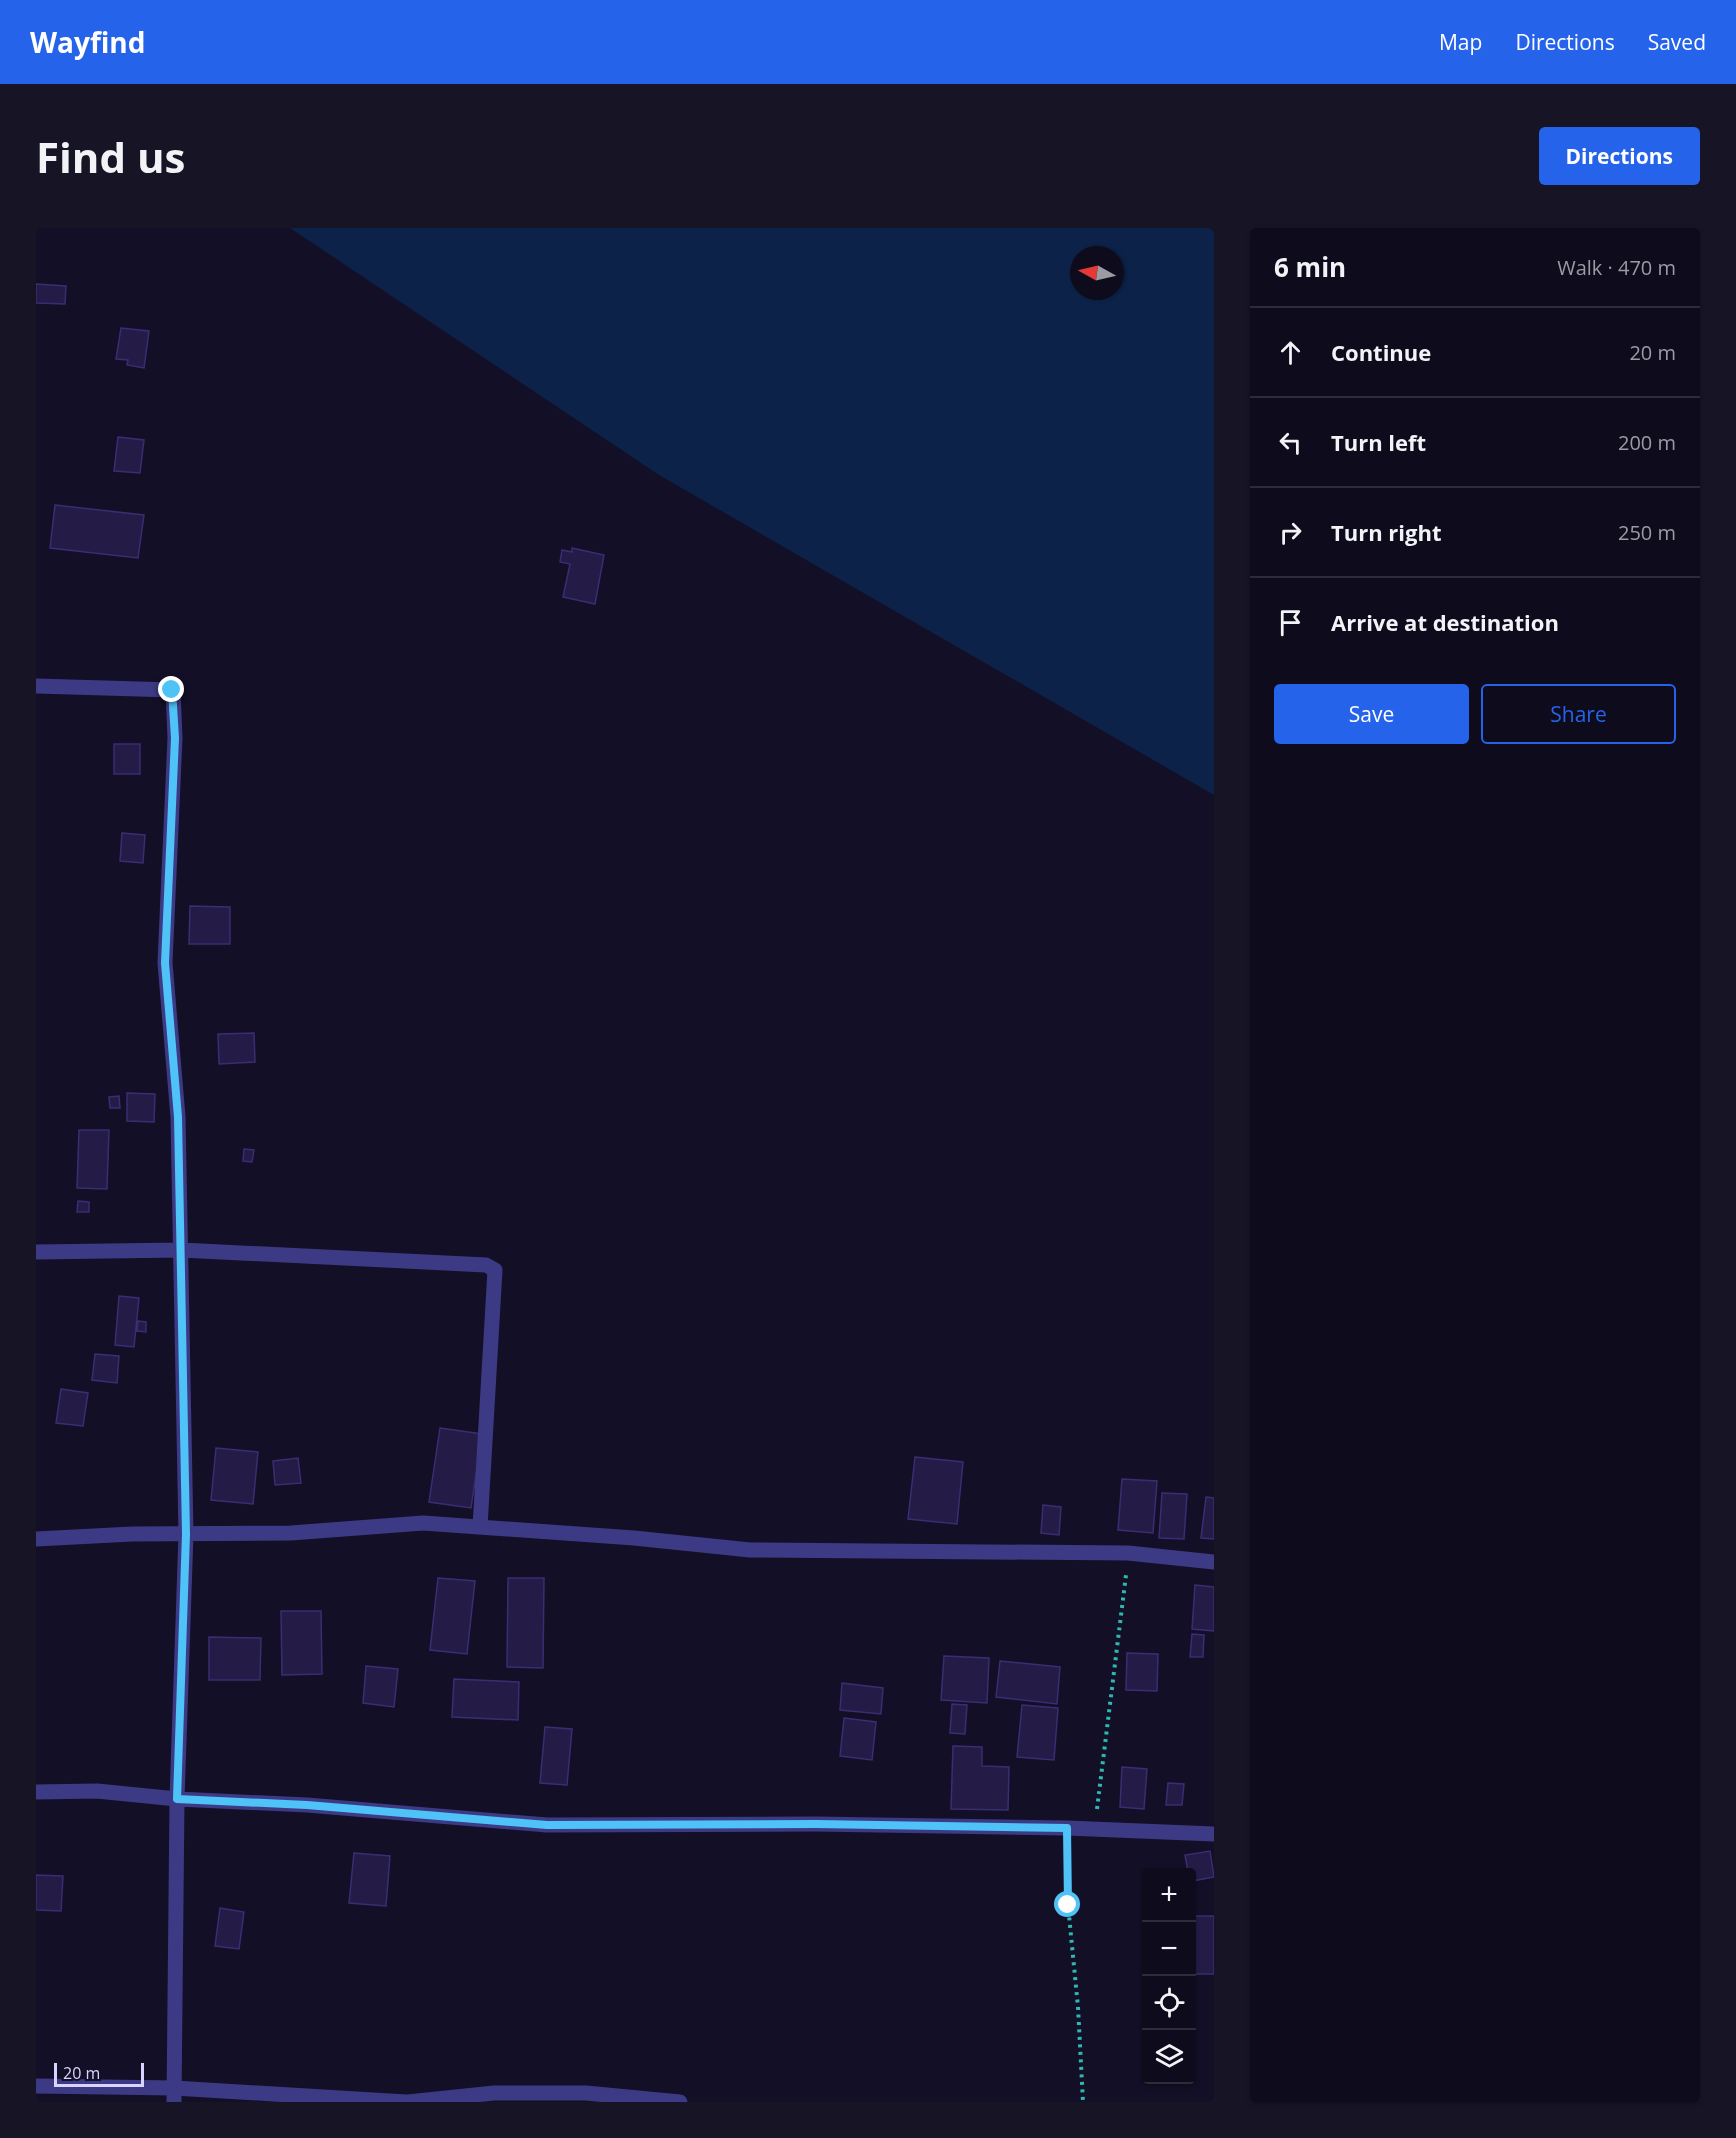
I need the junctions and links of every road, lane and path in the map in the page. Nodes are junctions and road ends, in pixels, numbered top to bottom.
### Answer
1 (36, 686) edge
2 (181, 1250) junction
3 (36, 1252) edge
4 (480, 1527) junction
5 (186, 1534) junction
6 (36, 1539) edge
7 (1128, 1553) junction
8 (1214, 1562) edge
9 (36, 1792) edge
10 (177, 1799) junction
11 (1067, 1828) junction
12 (1094, 1830) junction
13 (1214, 1834) edge
14 (36, 2086) edge
15 (174, 2095) edge
16 (407, 2102) edge
17 (680, 2102) edge
18 (1083, 2102) edge

1 - 2 street
2 - 3 street
2 - 4 street
2 - 5 street
4 - 5 street
4 - 7 street
5 - 6 street
5 - 10 street
7 - 8 street
7 - 12 path
9 - 10 street
10 - 11 street
10 - 15 street
11 - 12 street
11 - 18 path
12 - 13 street
14 - 15 street
15 - 16 street
16 - 17 street

